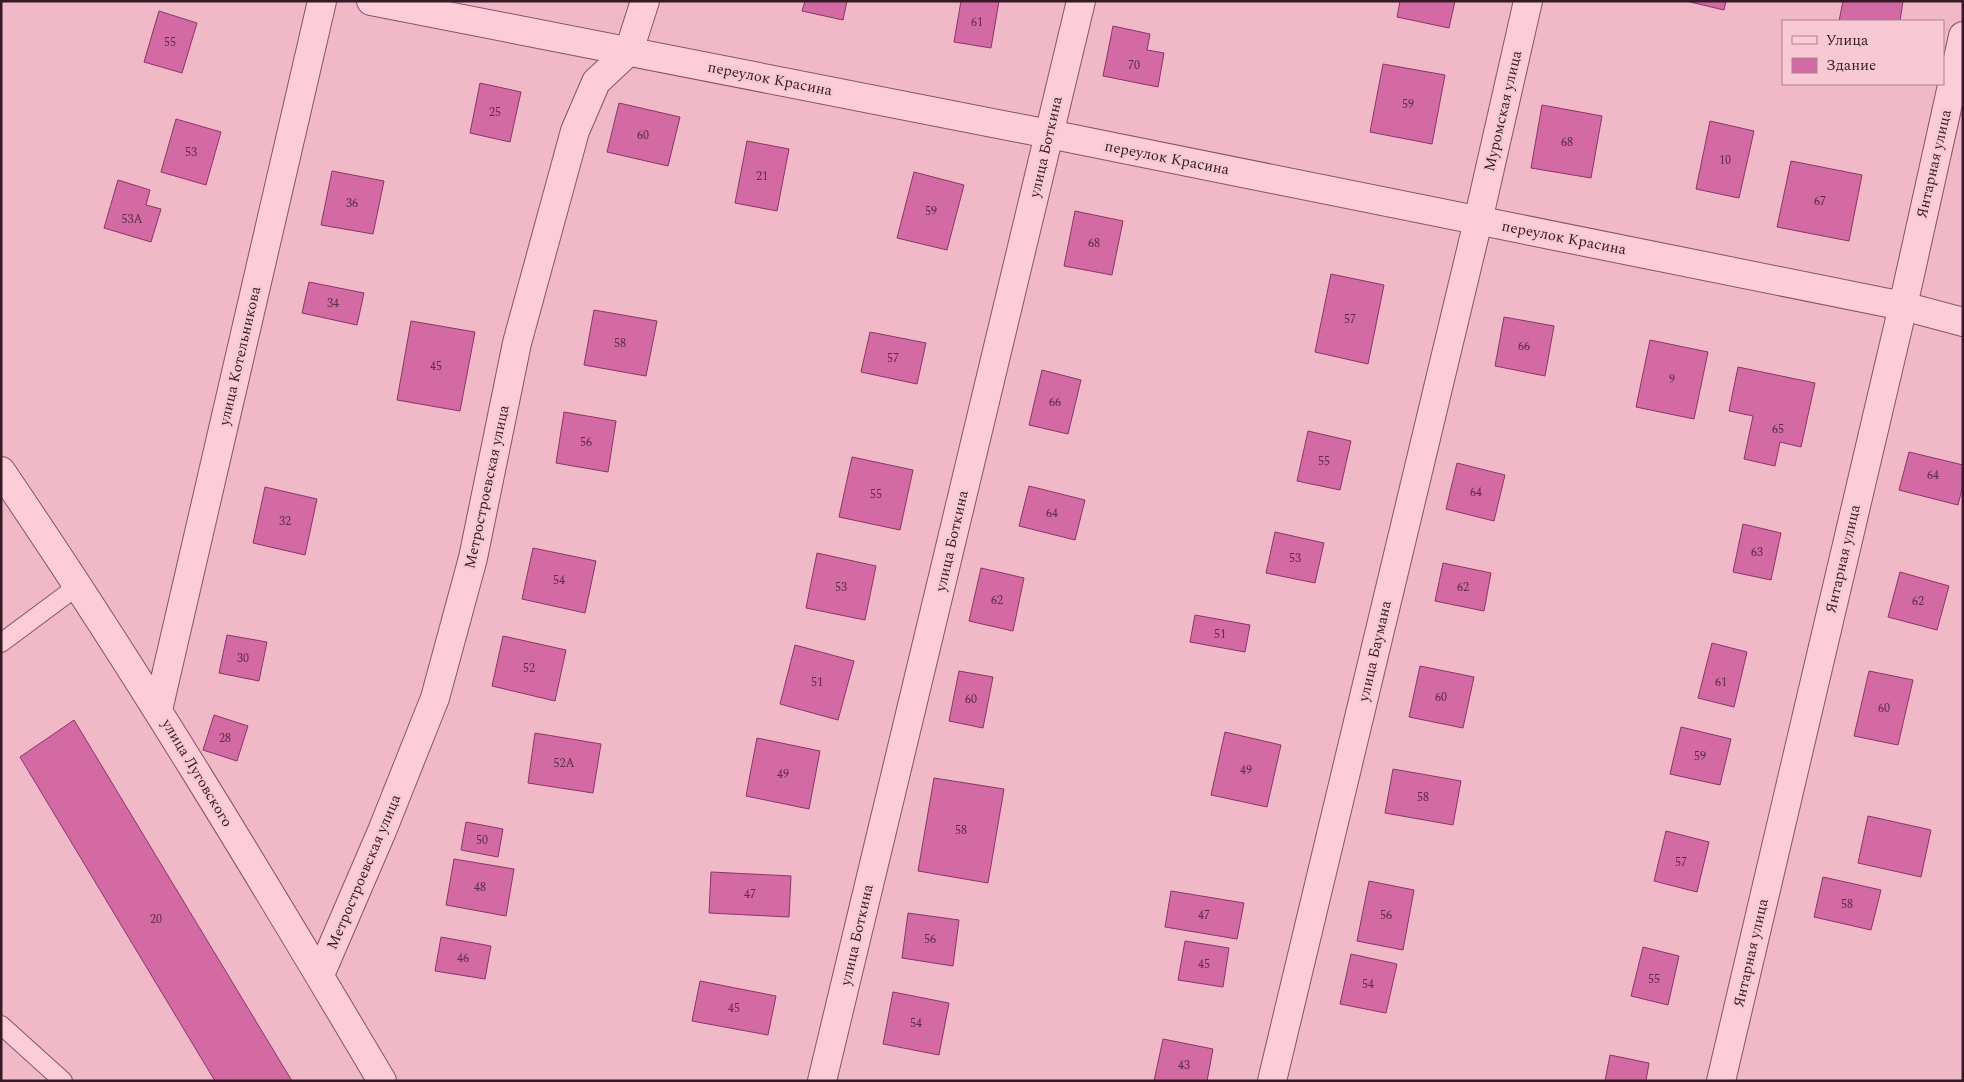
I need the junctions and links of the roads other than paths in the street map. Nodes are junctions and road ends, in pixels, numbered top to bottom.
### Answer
1 (322, 1) edge
2 (371, 1) edge
3 (644, 1) edge
4 (1081, 1) edge
5 (1528, 1) edge
6 (1963, 36) edge
7 (629, 51) junction
8 (1049, 134) junction
9 (1478, 221) junction
10 (1902, 306) junction
11 (1963, 322) edge
12 (1, 471) edge
13 (79, 585) junction
14 (1, 643) edge
15 (158, 710) junction
16 (320, 975) junction
17 (1, 1026) edge
18 (63, 1081) edge
19 (382, 1081) edge
20 (822, 1081) edge
21 (1272, 1081) edge
22 (1721, 1081) edge

1 - 15 street, улица Котельникова
2 - 7 street, переулок Красина
3 - 7 street
4 - 8 street, улица Боткина
5 - 9 street, Муромская улица
6 - 10 street, Янтарная улица
7 - 8 street, переулок Красина
7 - 16 street, Метростроевская улица
8 - 9 street, переулок Красина
8 - 20 street, улица Боткина
9 - 10 street, переулок Красина
9 - 21 street, улица Баумана
10 - 11 street, переулок Красина
10 - 22 street, Янтарная улица
12 - 13 street, улица Луговского
13 - 14 lane
13 - 15 street, улица Луговского
15 - 16 street, улица Луговского
16 - 19 street, улица Луговского
17 - 18 lane

